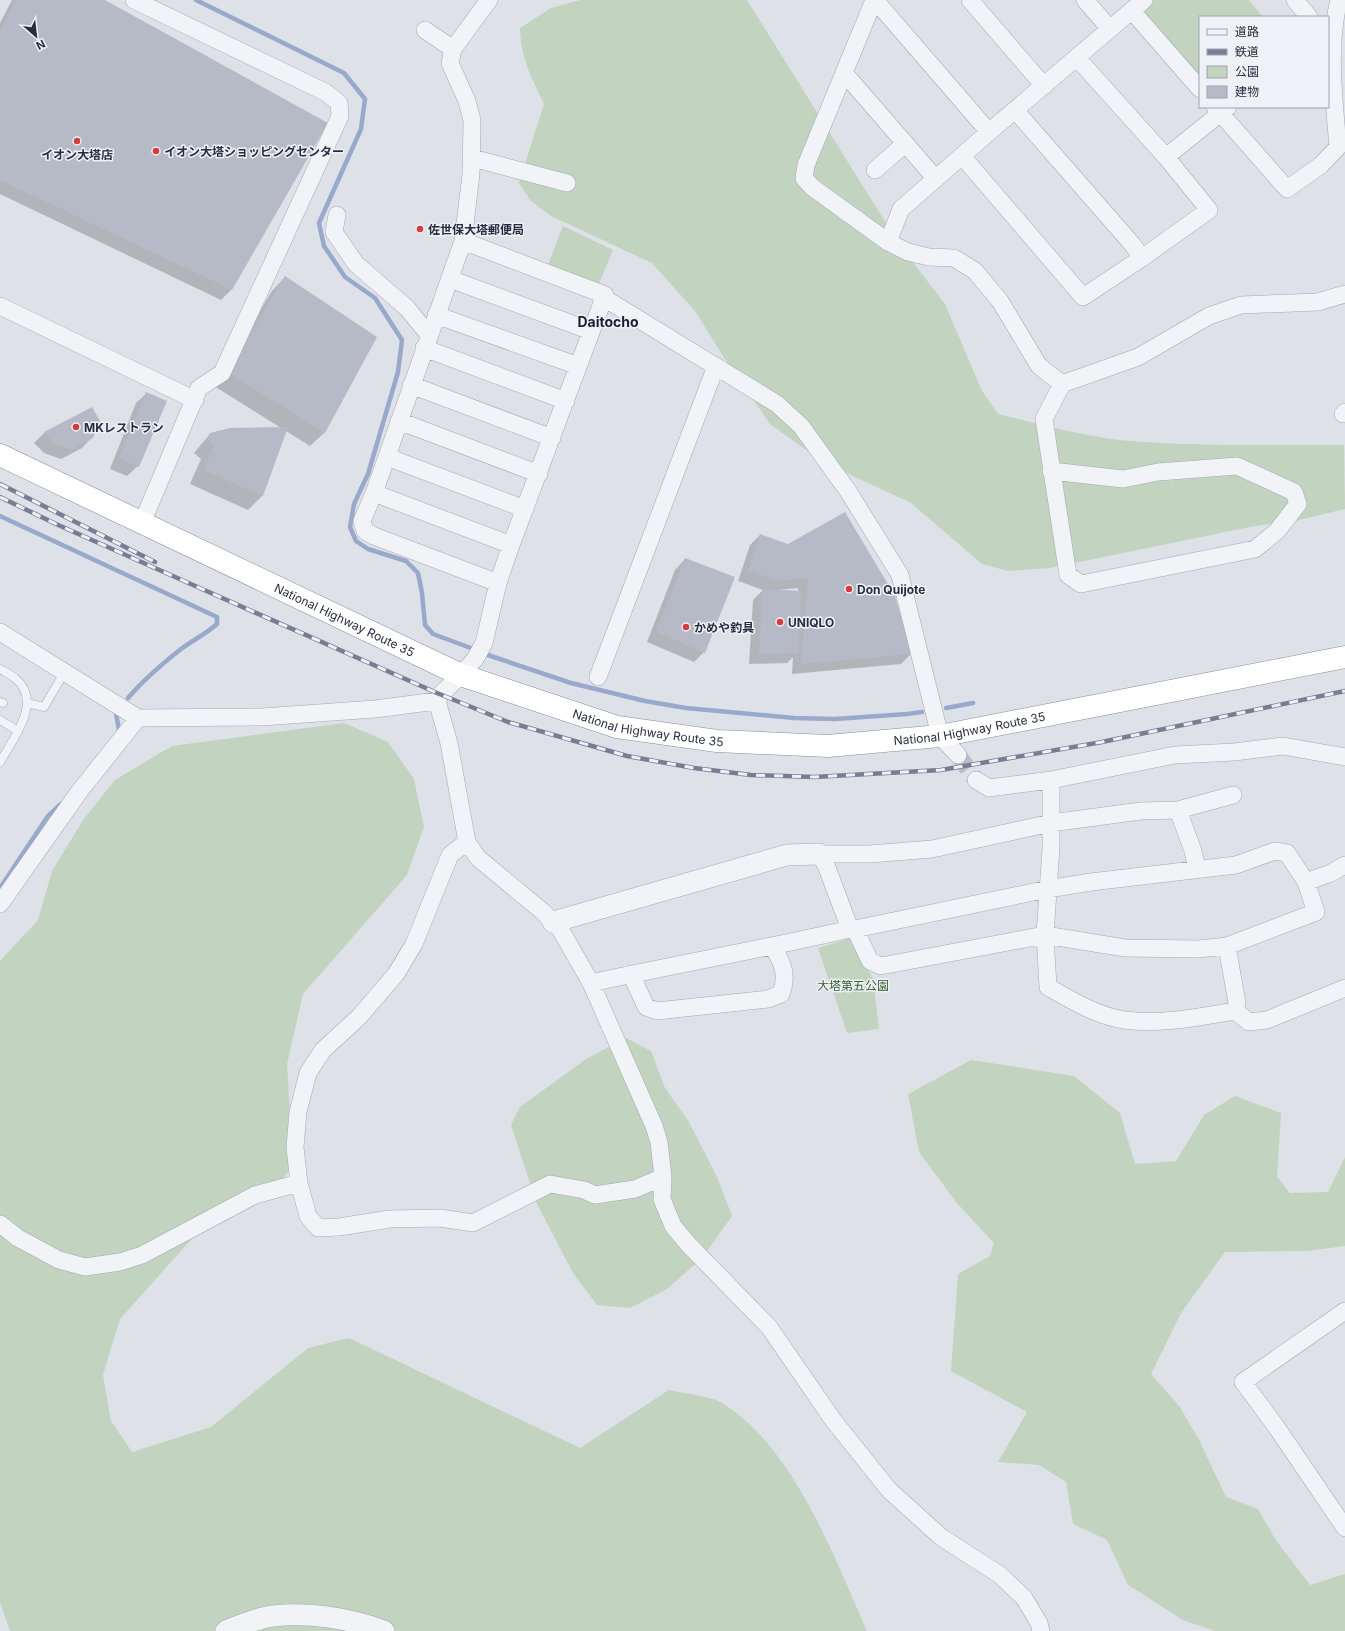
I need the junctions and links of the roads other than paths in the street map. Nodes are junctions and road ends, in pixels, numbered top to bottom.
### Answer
1 (134, 0) edge
2 (489, 0) edge
3 (874, 0) edge
4 (970, 0) edge
5 (1085, 0) edge
6 (1295, 0) edge
7 (1339, 0) edge
8 (1138, 5) edge
9 (1308, 16) edge
10 (1331, 22) edge
11 (1110, 29) junction
12 (425, 30) dead end
13 (452, 49) junction
14 (1077, 58) junction
15 (845, 74) junction
16 (1044, 86) junction
17 (1199, 88) edge
18 (1221, 109) edge
19 (1015, 110) junction
20 (989, 132) junction
21 (1341, 139) edge
22 (906, 144) junction
23 (962, 156) junction
24 (1166, 157) junction
25 (472, 158) junction
26 (875, 170) dead end
27 (936, 179) junction
28 (566, 183) dead end
29 (337, 215) dead end
30 (463, 241) junction
31 (888, 242) junction
32 (1142, 258) junction
33 (450, 279) junction
34 (1345, 294) edge
35 (604, 298) junction
36 (0, 306) edge
37 (436, 315) junction
38 (591, 331) junction
39 (426, 341) junction
40 (578, 366) junction
41 (716, 366) junction
42 (1062, 384) junction
43 (412, 385) junction
44 (194, 400) junction
45 (566, 401) junction
46 (399, 421) junction
47 (552, 438) junction
48 (0, 455) edge
49 (387, 457) junction
50 (1052, 471) junction
51 (539, 474) junction
52 (374, 493) junction
53 (525, 509) junction
54 (142, 523) junction
55 (511, 545) junction
56 (498, 583) junction
57 (0, 632) edge
58 (1345, 657) edge
59 (468, 667) junction
60 (0, 669) edge
61 (64, 673) junction
62 (598, 677) dead end
63 (437, 701) junction
64 (28, 703) junction
65 (138, 718) junction
66 (0, 720) edge
67 (18, 731) junction
68 (940, 736) junction
69 (958, 756) tunnel mouth
70 (1, 757) edge
71 (1345, 757) edge
72 (976, 780) tunnel mouth
73 (1051, 780) junction
74 (1233, 795) dead end
75 (1178, 810) junction
76 (1051, 823) junction
77 (467, 842) junction
78 (819, 854) junction
79 (1345, 865) edge
80 (1197, 869) junction
81 (1306, 882) junction
82 (1048, 889) junction
83 (0, 904) edge
84 (553, 922) junction
85 (852, 929) junction
86 (1045, 935) junction
87 (1227, 946) junction
88 (773, 947) junction
89 (631, 974) junction
90 (591, 983) junction
91 (1345, 988) edge
92 (1235, 1011) junction
93 (663, 1177) junction
94 (298, 1183) junction
95 (0, 1224) edge
96 (1345, 1310) edge
97 (1345, 1528) edge
98 (226, 1631) edge
99 (384, 1631) edge
100 (1041, 1631) edge

1 - 44 street
2 - 13 street
3 - 15 street
3 - 20 street
4 - 16 street
5 - 11 street
6 - 9 street
7 - 10 street
8 - 11 street
8 - 17 street
10 - 21 street
11 - 14 street
12 - 13 street
13 - 25 street
14 - 16 street
14 - 24 street
15 - 22 street
15 - 31 street
16 - 19 street
18 - 21 street
18 - 24 street
19 - 20 street
19 - 32 street
20 - 23 street
22 - 26 street
22 - 27 street
23 - 27 street
23 - 32 street
24 - 32 street
25 - 28 street
25 - 30 street
27 - 31 street
29 - 39 street
30 - 33 street
30 - 35 street
31 - 42 street
33 - 37 street
33 - 38 street
34 - 42 street
35 - 38 street
35 - 41 street
36 - 44 street
37 - 39 street
37 - 40 street
38 - 40 street
39 - 43 street
39 - 45 street
40 - 45 street
41 - 62 street
41 - 68 street
42 - 50 street
43 - 46 street
43 - 47 street
44 - 54 street
45 - 47 street
46 - 49 street
46 - 51 street
47 - 51 street
48 - 54 highway, National Highway Route 35
49 - 52 street
49 - 53 street
50 - 50 street
51 - 53 street
52 - 55 street
52 - 56 street
53 - 55 street
54 - 59 highway, National Highway Route 35
55 - 56 street
56 - 59 street
57 - 61 street
58 - 68 highway, National Highway Route 35
59 - 63 street
59 - 68 highway, National Highway Route 35
60 - 64 lane
61 - 64 lane
61 - 65 street
63 - 65 street
63 - 77 street
64 - 67 lane
65 - 83 street
66 - 67 lane
67 - 70 lane
68 - 69 street
71 - 73 street
72 - 73 street
73 - 76 street
74 - 75 street
75 - 76 street
75 - 80 street
76 - 78 street
76 - 82 street
77 - 84 street
77 - 94 street
78 - 84 street
78 - 85 street
79 - 81 street
80 - 81 street
80 - 82 street
81 - 87 street
82 - 85 street
82 - 86 street
84 - 90 street
85 - 86 street
85 - 88 street
86 - 87 street
86 - 92 street
87 - 92 street
88 - 89 street
88 - 89 street
89 - 90 street
90 - 93 street
91 - 92 street
93 - 94 street
93 - 100 street
94 - 95 street
96 - 97 street
98 - 99 street

